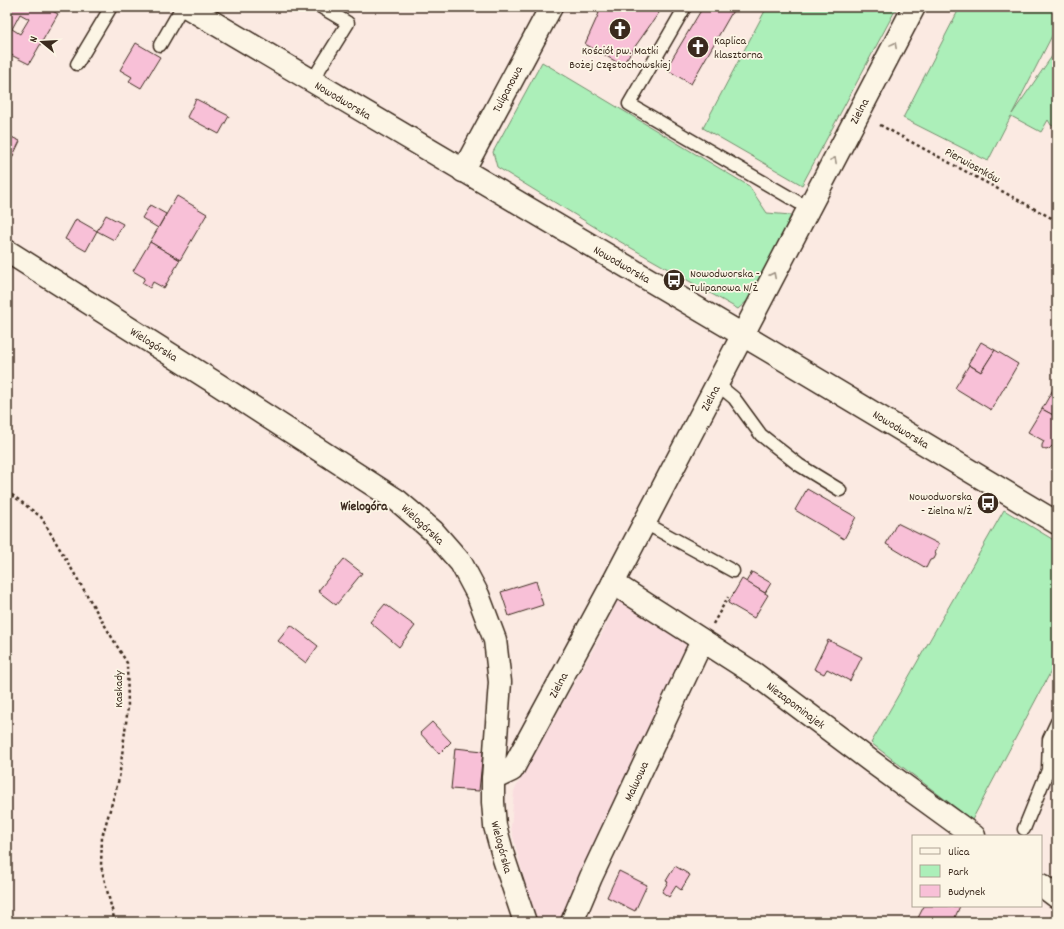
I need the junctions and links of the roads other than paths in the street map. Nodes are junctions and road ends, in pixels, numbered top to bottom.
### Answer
1 (111, 7) edge
2 (182, 7) edge
3 (187, 7) edge
4 (321, 7) edge
5 (551, 7) edge
6 (685, 7) edge
7 (914, 7) edge
8 (160, 45) dead end
9 (77, 64) dead end
10 (312, 81) junction
11 (463, 170) junction
12 (808, 208) junction
13 (7, 251) edge
14 (743, 335) junction
15 (717, 384) junction
16 (840, 490) dead end
17 (645, 523) junction
18 (1057, 523) edge
19 (733, 571) dead end
20 (613, 583) junction
21 (702, 641) junction
22 (1057, 722) edge
23 (493, 778) junction
24 (1024, 829) dead end
25 (973, 835) edge
26 (1042, 886) edge
27 (1057, 897) edge
28 (525, 922) edge
29 (572, 922) edge

1 - 9 lane
2 - 8 lane
3 - 10 street, Nowodworska
4 - 10 lane
5 - 11 street, Tulipanowa
6 - 12 lane
12 -> 7 street, Zielna
10 - 11 street, Nowodworska
11 - 14 street, Nowodworska
14 -> 12 street, Zielna
13 - 23 street, Wielogórska
14 - 15 street, Zielna
14 - 18 street, Nowodworska
15 - 16 lane
15 - 17 street, Zielna
17 - 19 lane
17 - 20 street, Zielna
20 - 21 street, Niezapominajek
20 - 23 street, Zielna
21 - 25 street, Niezapominajek
21 - 29 street, Malwowa
22 - 24 lane
23 - 28 street, Wielogórska
26 - 27 street

